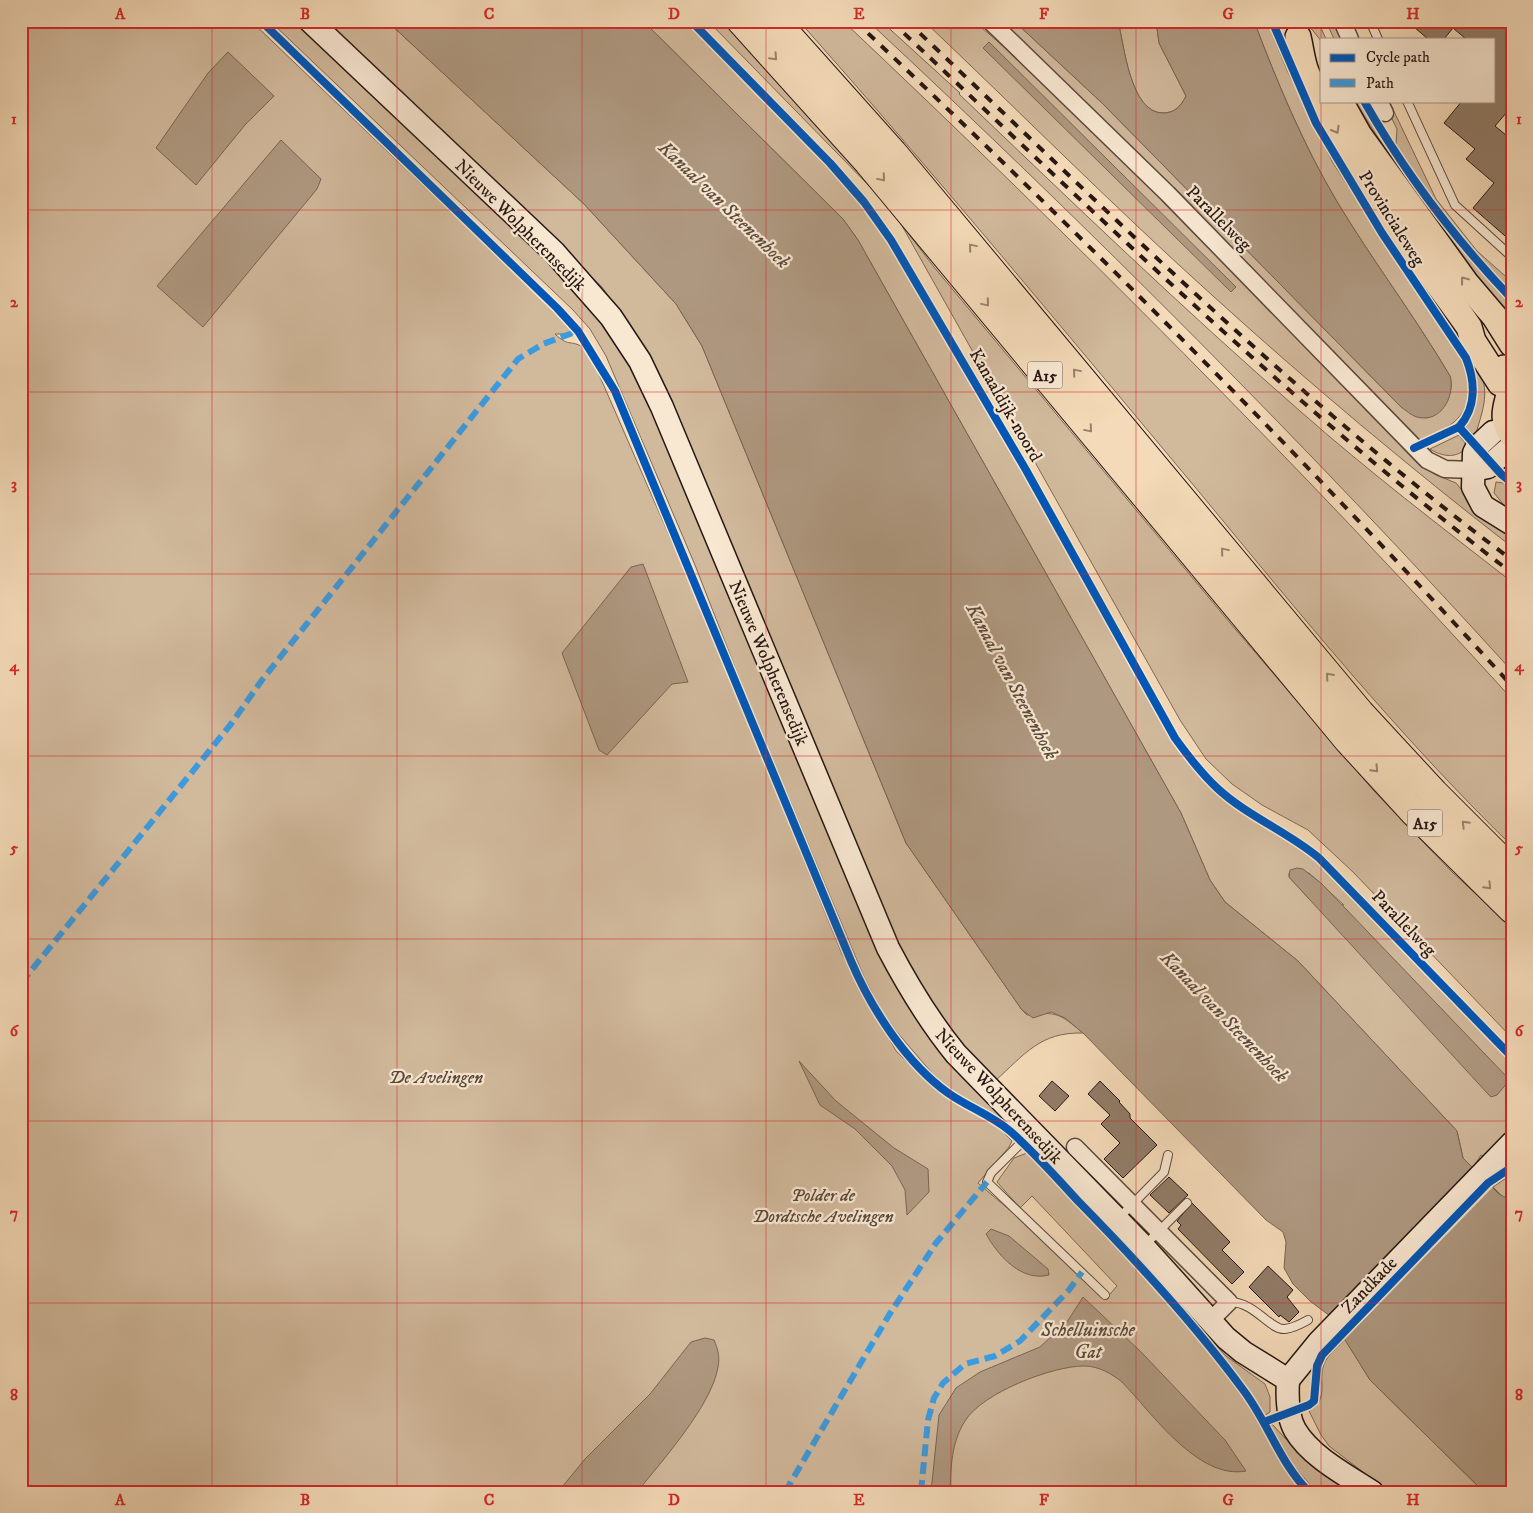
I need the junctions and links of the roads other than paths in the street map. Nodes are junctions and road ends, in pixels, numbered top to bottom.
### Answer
1 (310, 21) edge
2 (741, 21) edge
3 (775, 21) edge
4 (990, 21) edge
5 (1342, 21) edge
6 (1370, 21) edge
7 (1295, 29) edge
8 (1350, 38) edge
9 (1378, 38) edge
10 (1320, 67) edge
11 (1320, 101) edge
12 (1321, 102) edge
13 (1341, 102) edge
14 (1407, 102) edge
15 (1512, 258) edge
16 (1504, 322) edge
17 (1512, 344) edge
18 (1507, 377) edge
19 (1507, 444) edge
20 (1472, 470) junction
21 (1512, 524) edge
22 (1512, 871) edge
23 (1512, 909) edge
24 (1032, 1132) junction
25 (1512, 1143) edge
26 (1075, 1147) dead end
27 (1168, 1155) dead end
28 (1187, 1203) dead end
29 (1125, 1212) junction
30 (1151, 1239) junction
31 (1105, 1295) dead end
32 (1229, 1302) junction
33 (1308, 1320) dead end
34 (1210, 1321) junction
35 (1288, 1380) junction
36 (1372, 1492) edge

1 - 24 street, Nieuwe Wolpherensedijk
2 -> 23 highway, A15
22 -> 3 highway, A15
4 - 20 street, Parallelweg
5 - 8 street
6 - 9 lane
7 - 10 main road, Provincialeweg
7 -> 11 main road, Provincialeweg
12 -> 18 main road, Provincialeweg
16 -> 13 main road, Provincialeweg
14 - 15 lane
16 - 17 main road, Provincialeweg
18 - 19 main road
19 - 20 street
20 - 21 street
24 - 29 street, Nieuwe Wolpherensedijk
24 - 31 lane
25 - 35 street, Zandkade
26 - 29 street, Nieuwe Wolpherensedijk
27 - 29 lane
28 - 30 lane
29 - 30 street, Nieuwe Wolpherensedijk
30 - 32 street, Nieuwe Wolpherensedijk
30 - 34 street, Nieuwe Wolpherensedijk
32 - 33 lane
32 - 34 street
34 - 35 street, Nieuwe Wolpherensedijk
35 - 36 street

